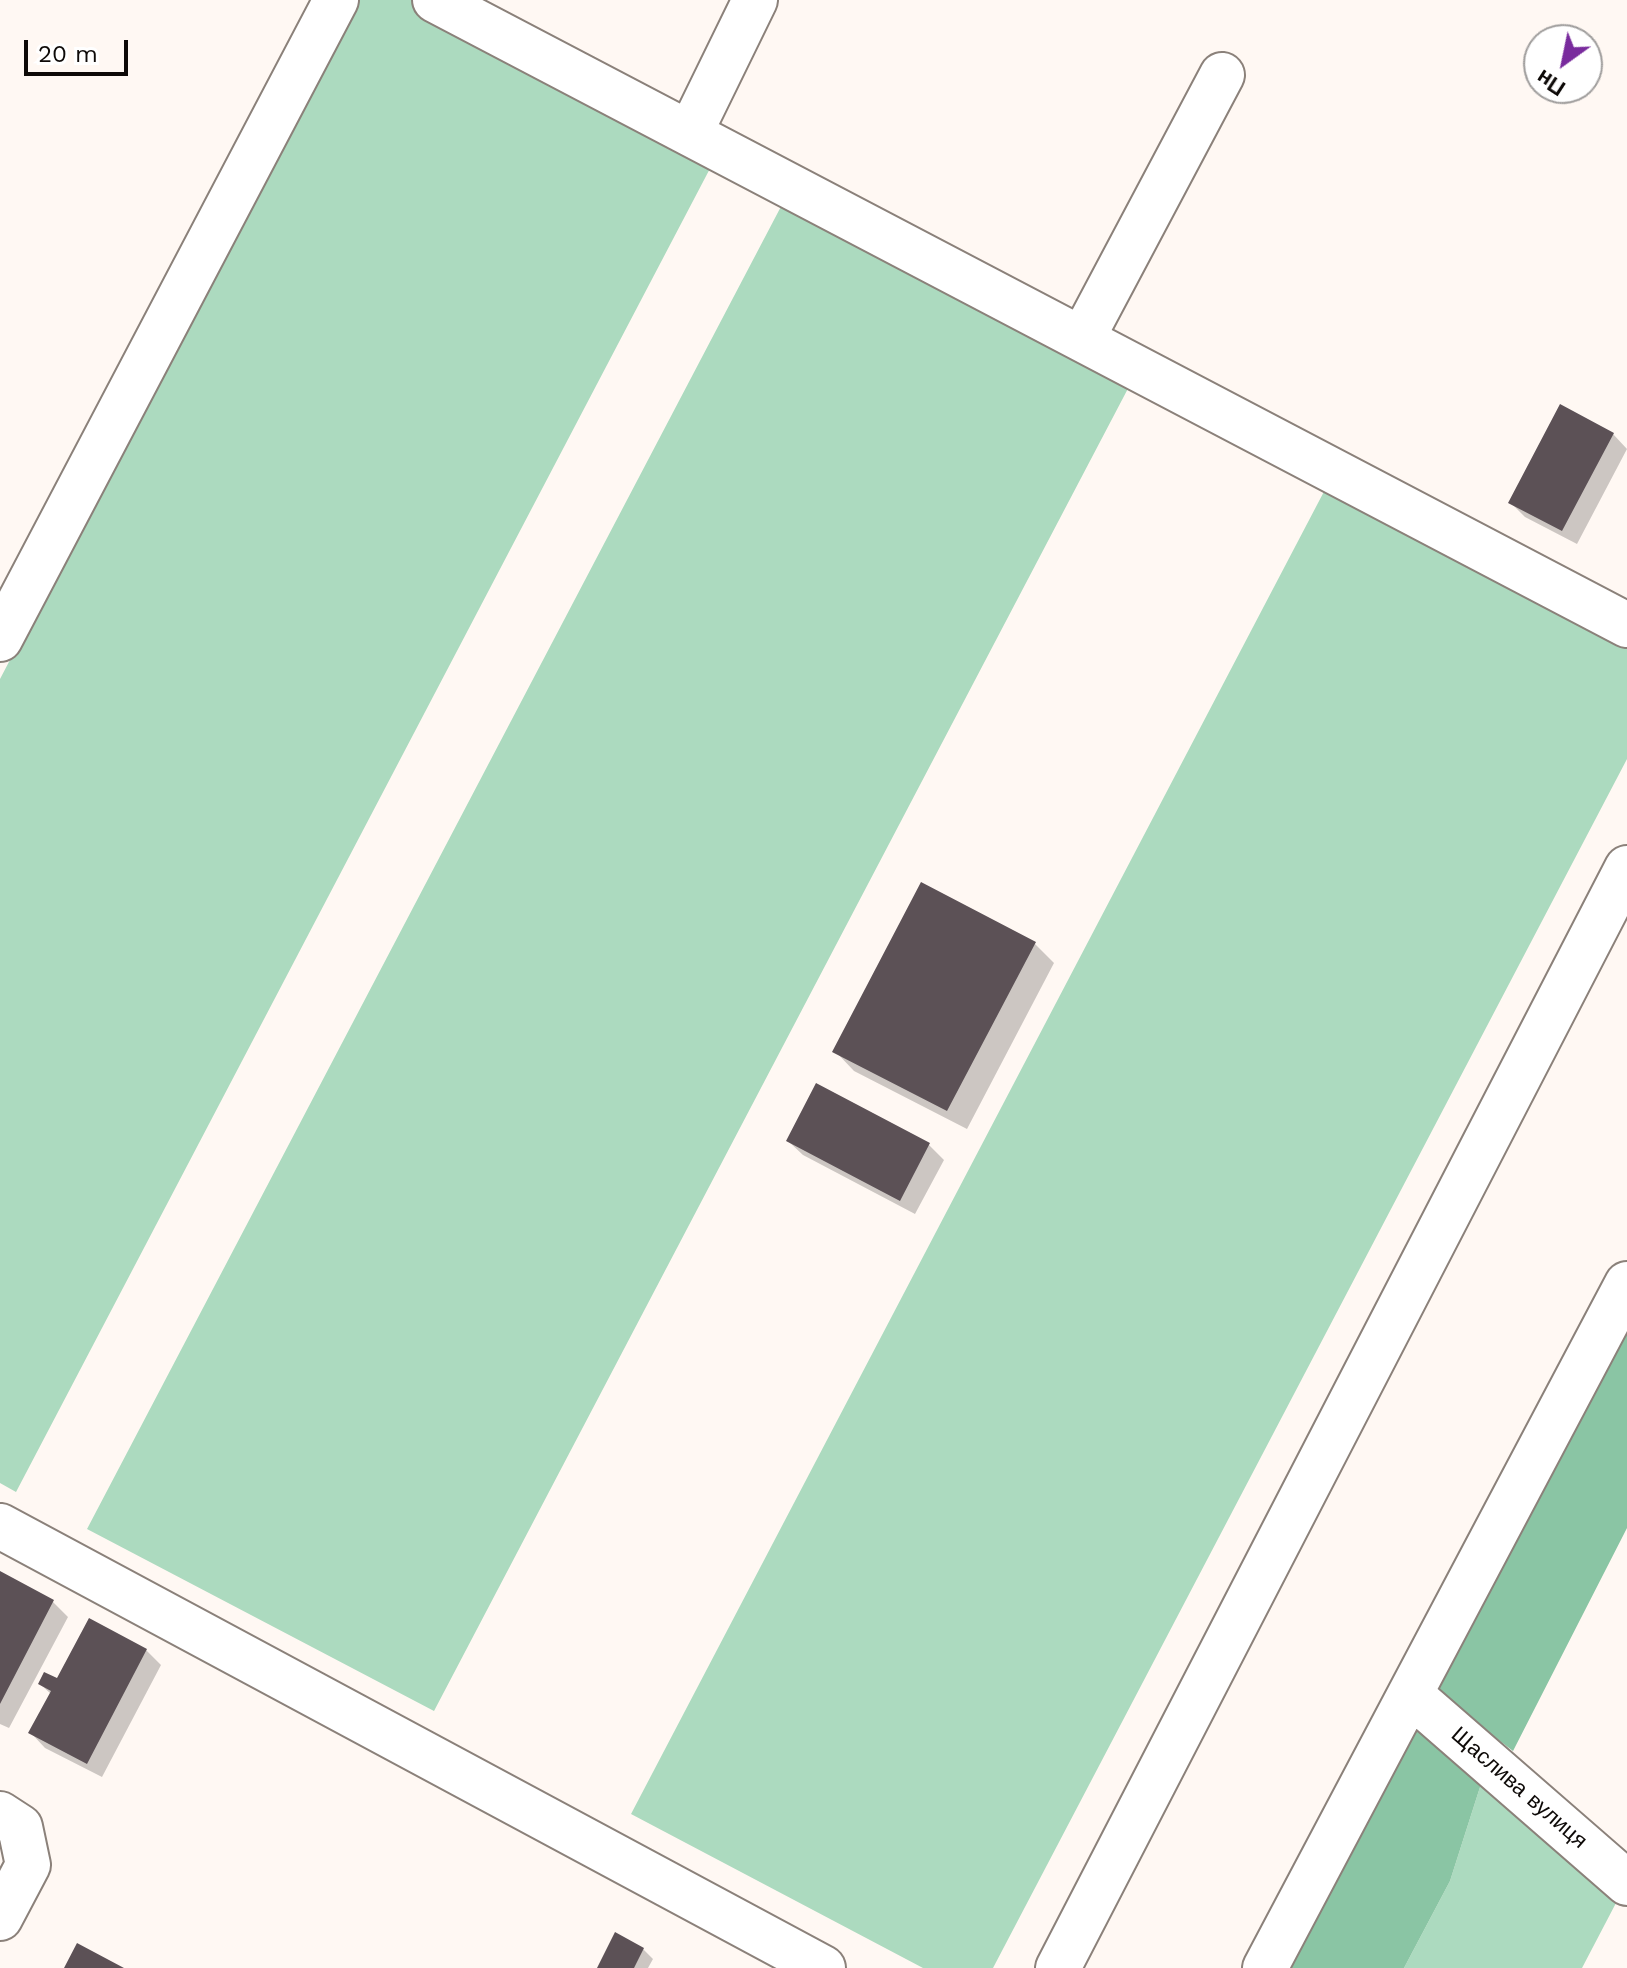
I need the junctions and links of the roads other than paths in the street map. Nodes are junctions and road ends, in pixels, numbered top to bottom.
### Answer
1 (336, 0) edge
2 (435, 0) edge
3 (755, 0) edge
4 (1222, 75) dead end
5 (690, 133) junction
6 (1082, 339) junction
7 (1627, 625) edge
8 (0, 639) edge
9 (1627, 868) edge
10 (1627, 1284) edge
11 (0, 1526) edge
12 (1410, 1694) junction
13 (0, 1814) edge
14 (1627, 1883) edge
15 (0, 1918) edge
16 (823, 1968) edge
17 (1058, 1968) edge
18 (1265, 1968) edge

1 - 8 street
2 - 5 street
3 - 5 street
4 - 6 street
5 - 6 street
6 - 7 street
9 - 17 street
10 - 12 street
11 - 16 street
12 - 14 street, Щаслива вулиця
12 - 18 street
13 - 15 street

